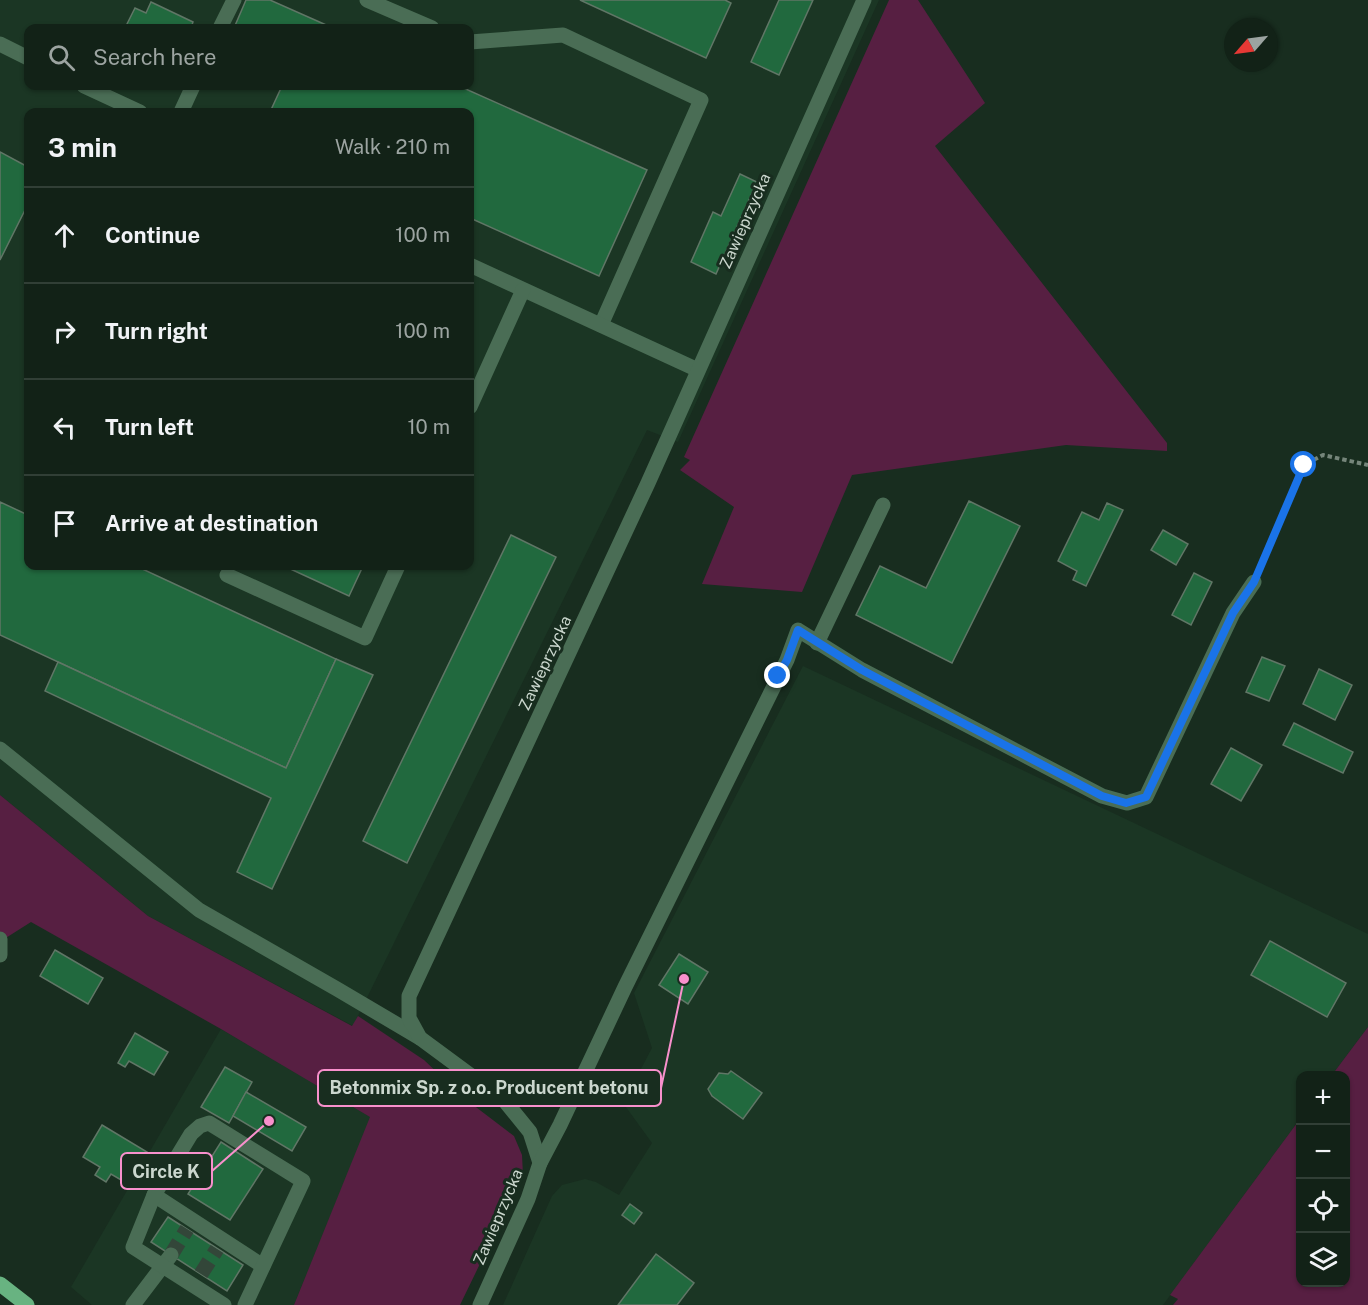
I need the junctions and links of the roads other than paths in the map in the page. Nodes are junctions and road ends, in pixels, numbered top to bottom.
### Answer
1 (234, 0) edge
2 (368, 0) edge
3 (864, 0) edge
4 (222, 24) edge
5 (423, 24) edge
6 (474, 42) edge
7 (0, 44) edge
8 (24, 56) edge
9 (93, 90) edge
10 (191, 90) edge
11 (131, 108) edge
12 (182, 108) edge
13 (474, 267) edge
14 (522, 290) junction
15 (601, 325) junction
16 (698, 370) junction
17 (474, 398) edge
18 (883, 505) dead end
19 (396, 570) edge
20 (227, 575) dead end
21 (1254, 582) road end
22 (817, 643) junction
23 (0, 749) edge
24 (0, 939) edge
25 (0, 955) edge
26 (420, 1038) junction
27 (540, 1163) junction
28 (154, 1195) junction
29 (167, 1260) junction
30 (263, 1266) junction
31 (0, 1284) edge
32 (27, 1305) edge
33 (133, 1305) edge
34 (224, 1305) edge
35 (245, 1305) edge
36 (480, 1305) edge

1 - 4 street
2 - 5 street
3 - 16 street, Zawieprzycka
6 - 15 street
7 - 8 street
9 - 11 street
10 - 12 street
13 - 14 street
14 - 15 street
14 - 17 street
15 - 16 street
16 - 26 street, Zawieprzycka
18 - 22 street
19 - 20 street
21 - 22 street
22 - 27 street
23 - 26 street
24 - 25 street
26 - 27 street, Zawieprzycka
27 - 36 street, Zawieprzycka
28 - 29 street
28 - 30 street
28 - 30 street
29 - 33 street
29 - 34 street
30 - 35 street
31 - 32 main road

